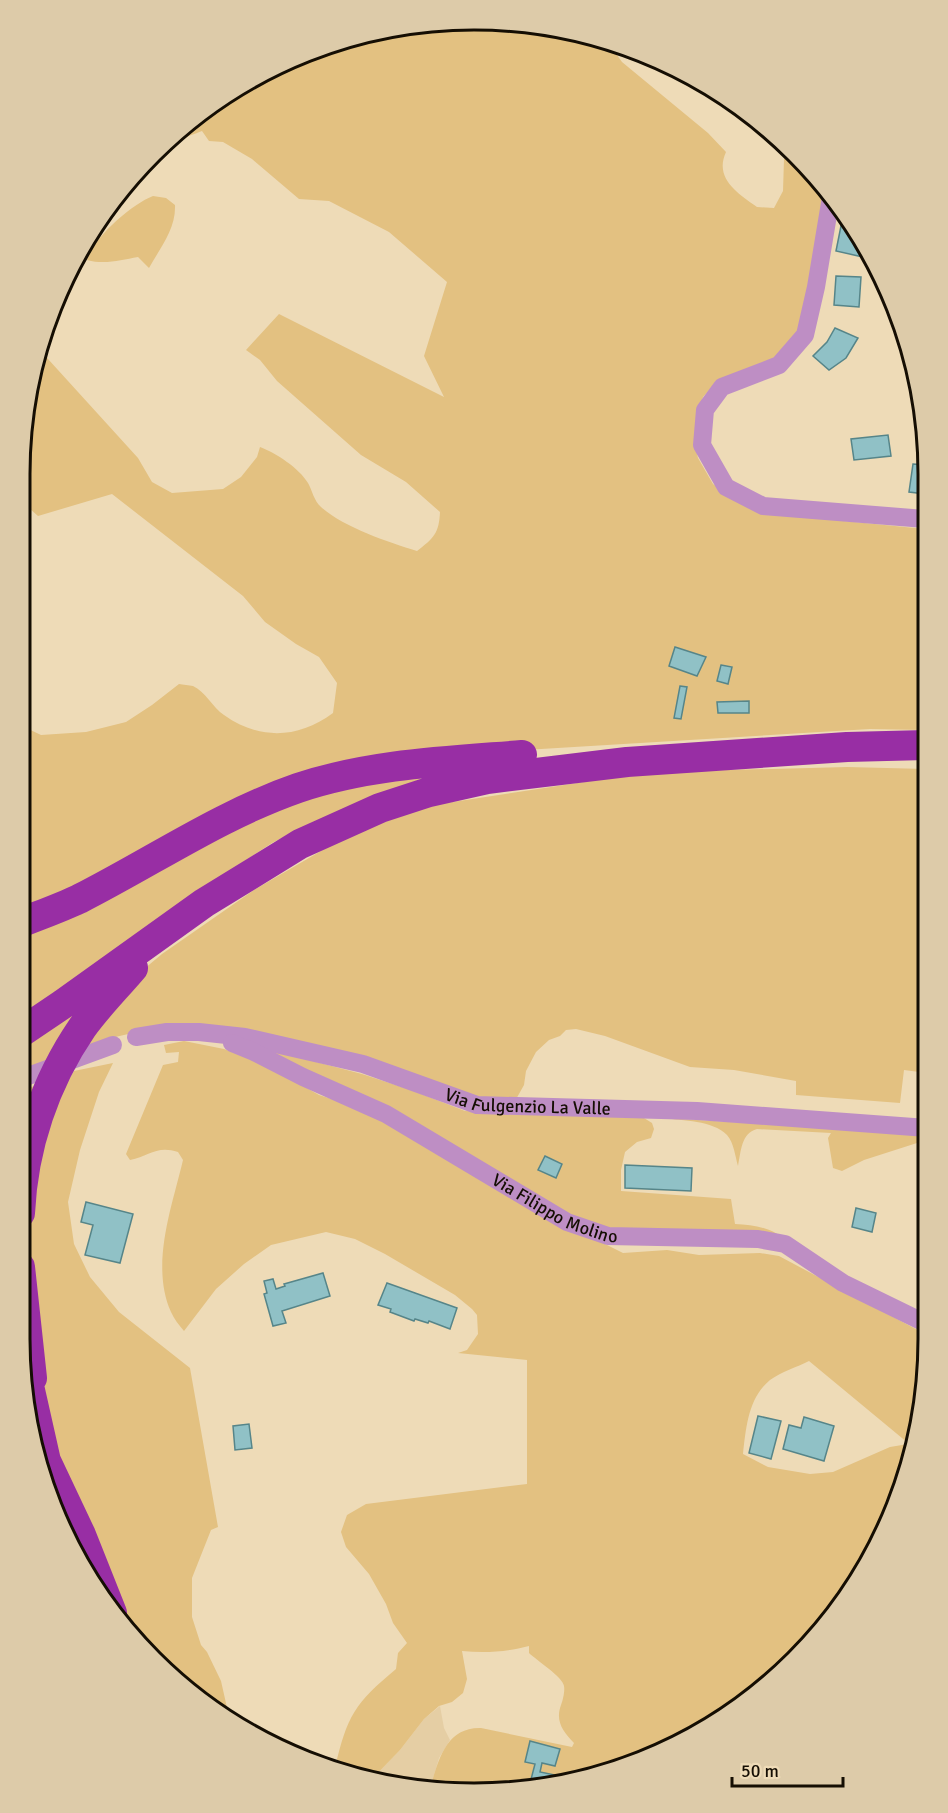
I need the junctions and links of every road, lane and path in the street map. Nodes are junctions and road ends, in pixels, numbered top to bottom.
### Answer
1 (829, 208) edge
2 (918, 518) edge
3 (918, 745) edge
4 (847, 747) junction
5 (678, 758) junction
6 (918, 761) edge
7 (30, 919) edge
8 (150, 941) junction
9 (30, 1025) edge
10 (199, 1032) junction
11 (136, 1037) dead end
12 (113, 1045) dead end
13 (30, 1076) edge
14 (918, 1127) edge
15 (30, 1142) edge
16 (918, 1320) edge
17 (31, 1369) edge
18 (34, 1399) edge
19 (50, 1469) edge
20 (95, 1571) edge

1 - 2 street
3 - 4 highway
4 - 5 highway
4 - 6 highway
5 - 7 highway
5 - 8 highway
8 - 9 highway
8 - 15 highway
10 - 11 street, Via Fulgenzio La Valle
10 - 14 street, Via Fulgenzio La Valle
10 - 16 street, Via Filippo Molino
12 - 13 street
17 - 18 highway
19 - 20 highway

